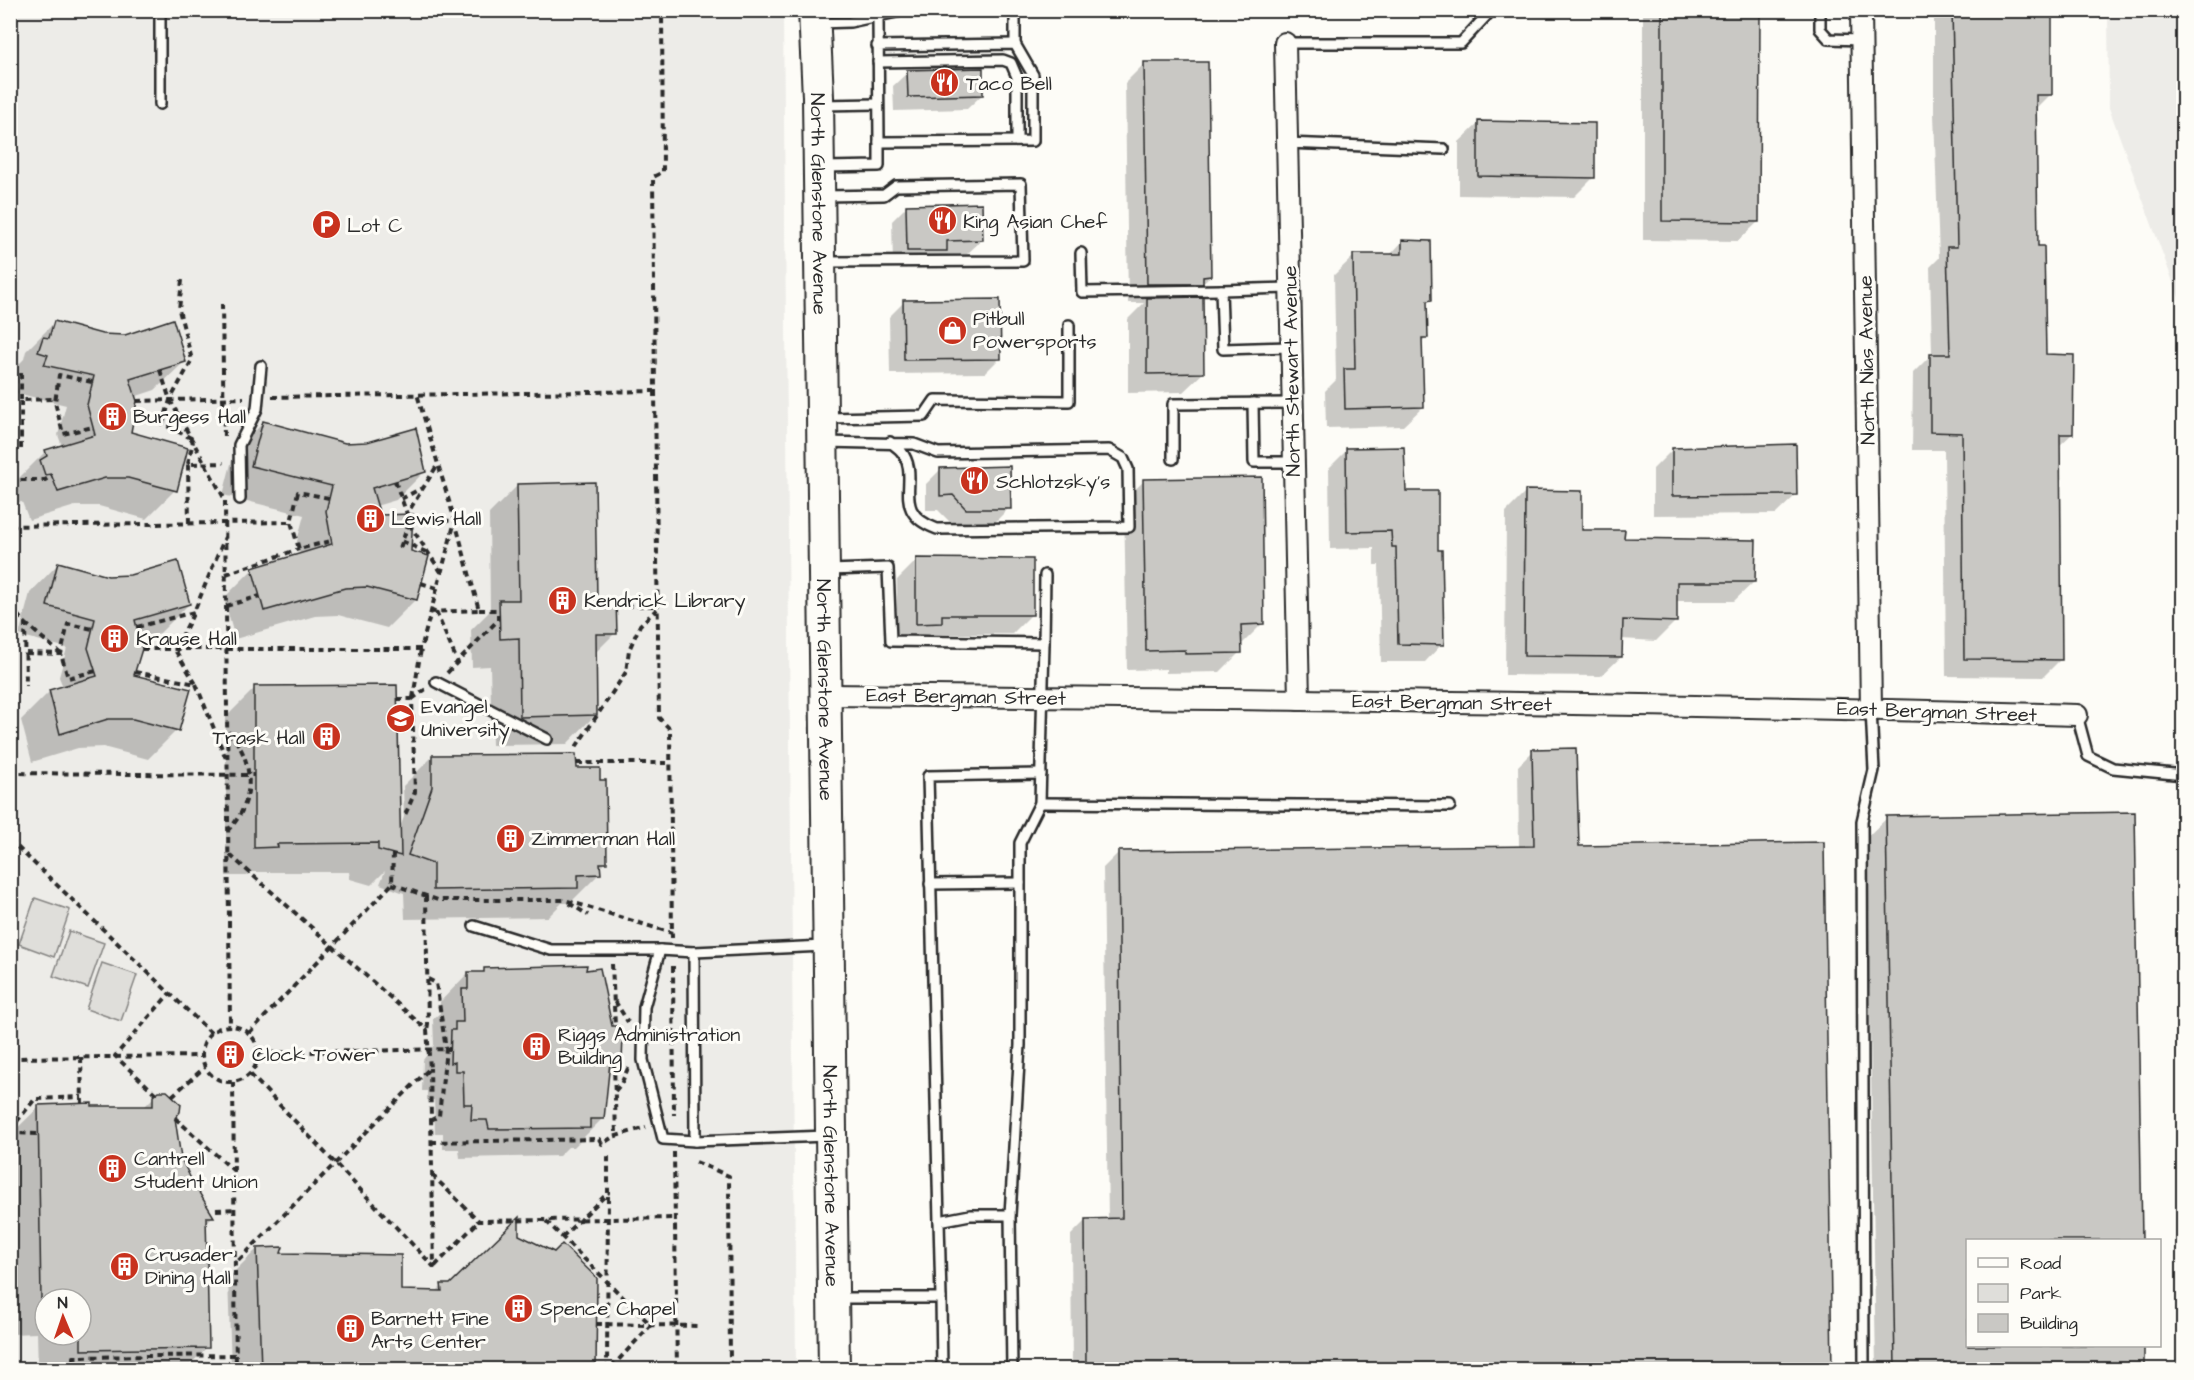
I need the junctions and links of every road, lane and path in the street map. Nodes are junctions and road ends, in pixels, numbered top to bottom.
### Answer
1 (160, 10) edge
2 (662, 10) edge
3 (906, 10) edge
4 (1015, 10) edge
5 (1487, 10) edge
6 (1820, 10) edge
7 (1860, 10) edge
8 (878, 16) junction
9 (814, 17) edge
10 (1861, 40) junction
11 (1285, 43) joint
12 (1015, 44) junction
13 (877, 46) junction
14 (878, 62) junction
15 (160, 104) dead end
16 (878, 104) junction
17 (818, 105) junction
18 (1017, 141) junction
19 (879, 142) junction
20 (1286, 143) junction
21 (1444, 148) dead end
22 (819, 181) junction
23 (1081, 253) dead end
24 (820, 262) junction
25 (182, 280) dead end
26 (1289, 288) junction
27 (1221, 290) junction
28 (222, 304) dead end
29 (1068, 325) dead end
30 (1290, 347) junction
31 (261, 366) dead end
32 (21, 369) dead end
33 (160, 370) dead end
34 (10, 378) edge
35 (21, 378) junction
36 (92, 382) dead end
37 (655, 391) junction
38 (417, 394) junction
39 (258, 397) junction
40 (224, 398) junction
41 (55, 399) junction
42 (21, 400) junction
43 (170, 400) junction
44 (137, 401) dead end
45 (1253, 403) junction
46 (1292, 403) junction
47 (93, 427) dead end
48 (822, 430) junction
49 (192, 439) junction
50 (224, 441) dead end
51 (890, 442) junction
52 (21, 449) dead end
53 (224, 452) dead end
54 (1173, 459) dead end
55 (1293, 462) junction
56 (205, 463) junction
57 (224, 463) junction
58 (188, 464) junction
59 (438, 464) junction
60 (224, 471) dead end
61 (52, 476) dead end
62 (10, 480) edge
63 (394, 481) dead end
64 (423, 488) junction
65 (225, 490) dead end
66 (329, 498) dead end
67 (225, 499) junction
68 (240, 499) dead end
69 (401, 499) junction
70 (412, 520) dead end
71 (455, 521) junction
72 (291, 522) junction
73 (189, 523) junction
74 (225, 523) junction
75 (10, 526) edge
76 (225, 535) junction
77 (332, 541) dead end
78 (402, 541) junction
79 (400, 548) dead end
80 (299, 549) junction
81 (427, 552) junction
82 (824, 570) junction
83 (441, 573) junction
84 (226, 574) junction
85 (1045, 575) dead end
86 (421, 584) dead end
87 (437, 588) junction
88 (260, 596) dead end
89 (226, 606) junction
90 (616, 606) dead end
91 (10, 607) edge
92 (657, 608) junction
93 (479, 610) junction
94 (194, 612) junction
95 (430, 612) junction
96 (436, 612) junction
97 (25, 623) junction
98 (137, 627) dead end
99 (93, 629) dead end
100 (1044, 643) junction
101 (142, 649) dead end
102 (422, 649) junction
103 (175, 650) junction
104 (227, 650) junction
105 (26, 653) junction
106 (61, 654) junction
107 (458, 663) junction
108 (96, 671) dead end
109 (135, 672) dead end
110 (436, 682) junction
111 (196, 684) junction
112 (26, 686) dead end
113 (826, 695) junction
114 (1043, 697) junction
115 (397, 699) dead end
116 (412, 699) junction
117 (1299, 700) junction
118 (1871, 709) junction
119 (2077, 715) joint
120 (228, 731) junction
121 (547, 739) dead end
122 (576, 747) dead end
123 (670, 763) junction
124 (577, 764) dead end
125 (228, 765) junction
126 (10, 773) edge
127 (1041, 774) junction
128 (228, 775) junction
129 (248, 775) junction
130 (2184, 775) edge
131 (254, 776) dead end
132 (1040, 803) junction
133 (1450, 806) dead end
134 (405, 815) dead end
135 (229, 829) junction
136 (10, 840) edge
137 (229, 854) junction
138 (393, 854) dead end
139 (1020, 883) junction
140 (393, 884) junction
141 (930, 884) junction
142 (426, 896) junction
143 (565, 900) junction
144 (588, 915) dead end
145 (474, 926) dead end
146 (672, 933) junction
147 (830, 945) junction
148 (332, 946) junction
149 (660, 950) junction
150 (672, 950) junction
151 (694, 952) junction
152 (620, 962) dead end
153 (428, 979) junction
154 (170, 993) junction
155 (614, 999) junction
156 (633, 1013) dead end
157 (230, 1026) junction
158 (615, 1026) dead end
159 (427, 1030) junction
160 (211, 1033) junction
161 (249, 1033) junction
162 (448, 1049) junction
163 (428, 1050) junction
164 (258, 1053) junction
165 (115, 1056) junction
166 (202, 1056) junction
167 (81, 1057) junction
168 (10, 1058) edge
169 (614, 1062) dead end
170 (205, 1066) junction
171 (429, 1068) junction
172 (250, 1074) junction
173 (633, 1074) dead end
174 (233, 1082) junction
175 (615, 1091) junction
176 (156, 1094) dead end
177 (172, 1096) dead end
178 (82, 1097) junction
179 (82, 1104) dead end
180 (643, 1116) dead end
181 (175, 1118) dead end
182 (431, 1120) junction
183 (10, 1132) edge
184 (39, 1134) dead end
185 (616, 1136) junction
186 (832, 1136) junction
187 (674, 1140) junction
188 (696, 1140) junction
189 (431, 1142) junction
190 (608, 1156) dead end
191 (696, 1162) dead end
192 (335, 1164) junction
193 (234, 1171) junction
194 (432, 1174) junction
195 (608, 1193) junction
196 (235, 1209) junction
197 (216, 1210) dead end
198 (1010, 1215) junction
199 (675, 1218) junction
200 (608, 1219) junction
201 (545, 1220) junction
202 (580, 1220) junction
203 (479, 1221) junction
204 (939, 1221) junction
205 (562, 1237) junction
206 (236, 1263) junction
207 (435, 1267) junction
208 (609, 1282) junction
209 (834, 1298) junction
210 (940, 1298) junction
211 (596, 1324) dead end
212 (608, 1324) junction
213 (651, 1325) junction
214 (676, 1326) junction
215 (698, 1326) dead end
216 (236, 1355) junction
217 (75, 1370) edge
218 (236, 1370) edge
219 (608, 1370) edge
220 (677, 1370) edge
221 (730, 1370) edge
222 (834, 1370) edge
223 (942, 1370) edge
224 (1012, 1370) edge
225 (1864, 1370) edge

1 - 15 lane
2 - 37 path
3 - 8 lane
4 - 12 lane
5 - 11 lane
6 - 10 lane
7 - 10 street, North Nias Avenue
8 - 9 lane
8 - 13 lane
9 - 17 main road, North Glenstone Avenue
10 - 118 street, North Nias Avenue
11 - 20 street, North Stewart Avenue
12 - 13 lane
12 - 18 lane
13 - 14 lane
14 - 16 lane
14 - 18 lane
16 - 17 lane
16 - 19 lane
17 - 22 main road, North Glenstone Avenue
18 - 19 lane
19 - 22 lane
20 - 21 lane
20 - 26 street, North Stewart Avenue
22 - 24 main road, North Glenstone Avenue
22 - 24 lane
23 - 27 lane
24 - 48 main road, North Glenstone Avenue
25 - 43 path
26 - 27 lane
26 - 30 street, North Stewart Avenue
27 - 30 lane
28 - 40 path
29 - 48 lane
30 - 46 street, North Stewart Avenue
31 - 39 lane
32 - 35 path
33 - 43 path
34 - 35 path
35 - 42 path
36 - 41 path
37 - 38 path
37 - 92 path
38 - 39 path
38 - 59 path
39 - 40 path
39 - 68 lane
40 - 43 path
40 - 50 path
41 - 42 path
41 - 47 path
42 - 52 path
43 - 44 path
43 - 49 path
43 - 49 path
45 - 46 lane
45 - 54 lane
45 - 55 lane
46 - 55 street, North Stewart Avenue
48 - 51 lane
48 - 82 main road, North Glenstone Avenue
49 - 56 path
49 - 58 path
51 - 51 lane
53 - 57 path
55 - 117 street, North Stewart Avenue
56 - 57 path
56 - 58 path
56 - 67 path
57 - 60 path
58 - 73 path
59 - 64 path
59 - 71 path
61 - 62 path
63 - 69 path
64 - 69 path
64 - 69 path
65 - 67 path
66 - 72 path
67 - 74 path
70 - 71 path
71 - 83 path
71 - 93 path
72 - 74 path
72 - 80 path
73 - 74 path
73 - 75 path
74 - 76 path
76 - 84 path
76 - 94 path
77 - 80 path
78 - 79 path
78 - 81 path
78 - 81 path
80 - 84 path
81 - 83 path
82 - 100 lane
82 - 113 main road, North Glenstone Avenue
83 - 87 path
84 - 89 path
85 - 100 lane
86 - 87 path
87 - 95 path
88 - 89 path
89 - 104 path
90 - 92 path
91 - 97 path
92 - 122 path
92 - 123 path
93 - 96 path
93 - 107 path
94 - 98 path
94 - 103 path
95 - 96 path
95 - 102 path
96 - 107 path
97 - 105 path
97 - 106 path
99 - 106 path
100 - 114 lane
101 - 103 path
102 - 104 path
102 - 116 path
103 - 104 path
103 - 111 path
104 - 120 path
105 - 106 path
105 - 112 path
106 - 108 path
107 - 110 path
109 - 111 path
110 - 116 path
110 - 121 lane
111 - 125 path
113 - 114 street, East Bergman Street
113 - 147 main road, North Glenstone Avenue
114 - 117 street, East Bergman Street
114 - 127 lane
115 - 116 path
116 - 134 path
117 - 118 street, East Bergman Street
118 - 119 street, East Bergman Street
118 - 225 lane
119 - 130 lane
120 - 125 path
120 - 129 path
123 - 124 path
123 - 146 path
125 - 128 path
126 - 128 path
127 - 132 lane
127 - 141 lane
128 - 129 path
128 - 135 path
129 - 131 path
129 - 135 path
132 - 133 lane
132 - 139 lane
135 - 137 path
136 - 154 path
137 - 148 path
137 - 157 path
138 - 140 path
139 - 141 lane
139 - 198 lane
140 - 142 path
140 - 148 path
141 - 204 lane
142 - 143 path
142 - 153 path
143 - 144 path
143 - 146 path
145 - 149 lane
146 - 150 path
147 - 151 lane
147 - 186 main road, North Glenstone Avenue
148 - 159 path
148 - 161 path
149 - 150 lane
149 - 187 lane
150 - 151 lane
150 - 187 path
151 - 188 lane
152 - 155 path
153 - 159 path
153 - 162 path
154 - 160 path
154 - 165 path
155 - 156 path
155 - 158 path
157 - 160 path
157 - 161 path
159 - 163 path
160 - 166 path
161 - 164 path
162 - 163 path
162 - 182 path
163 - 164 path
163 - 171 path
164 - 172 path
165 - 166 path
165 - 167 path
165 - 176 path
166 - 170 path
167 - 168 path
167 - 178 path
169 - 175 path
170 - 174 path
170 - 177 path
171 - 182 path
171 - 192 path
172 - 174 path
172 - 192 path
173 - 175 path
174 - 193 path
175 - 185 path
178 - 179 path
178 - 183 path
180 - 185 path
181 - 193 path
182 - 189 path
183 - 184 path
185 - 189 path
186 - 188 lane
186 - 209 main road, North Glenstone Avenue
187 - 188 lane
187 - 199 path
189 - 194 path
190 - 195 path
191 - 221 path
192 - 206 path
192 - 207 path
193 - 196 path
194 - 203 path
194 - 207 path
195 - 200 path
195 - 202 path
196 - 197 path
196 - 206 path
198 - 204 lane
198 - 224 lane
199 - 200 path
199 - 214 path
200 - 202 path
200 - 208 path
201 - 202 path
201 - 203 path
201 - 205 path
202 - 205 path
203 - 207 path
204 - 210 lane
205 - 208 path
206 - 216 path
208 - 212 path
208 - 213 path
209 - 210 lane
209 - 222 main road, North Glenstone Avenue
210 - 223 lane
211 - 212 path
212 - 213 path
212 - 219 path
213 - 214 path
213 - 219 path
214 - 215 path
214 - 220 path
216 - 217 path
216 - 218 path

